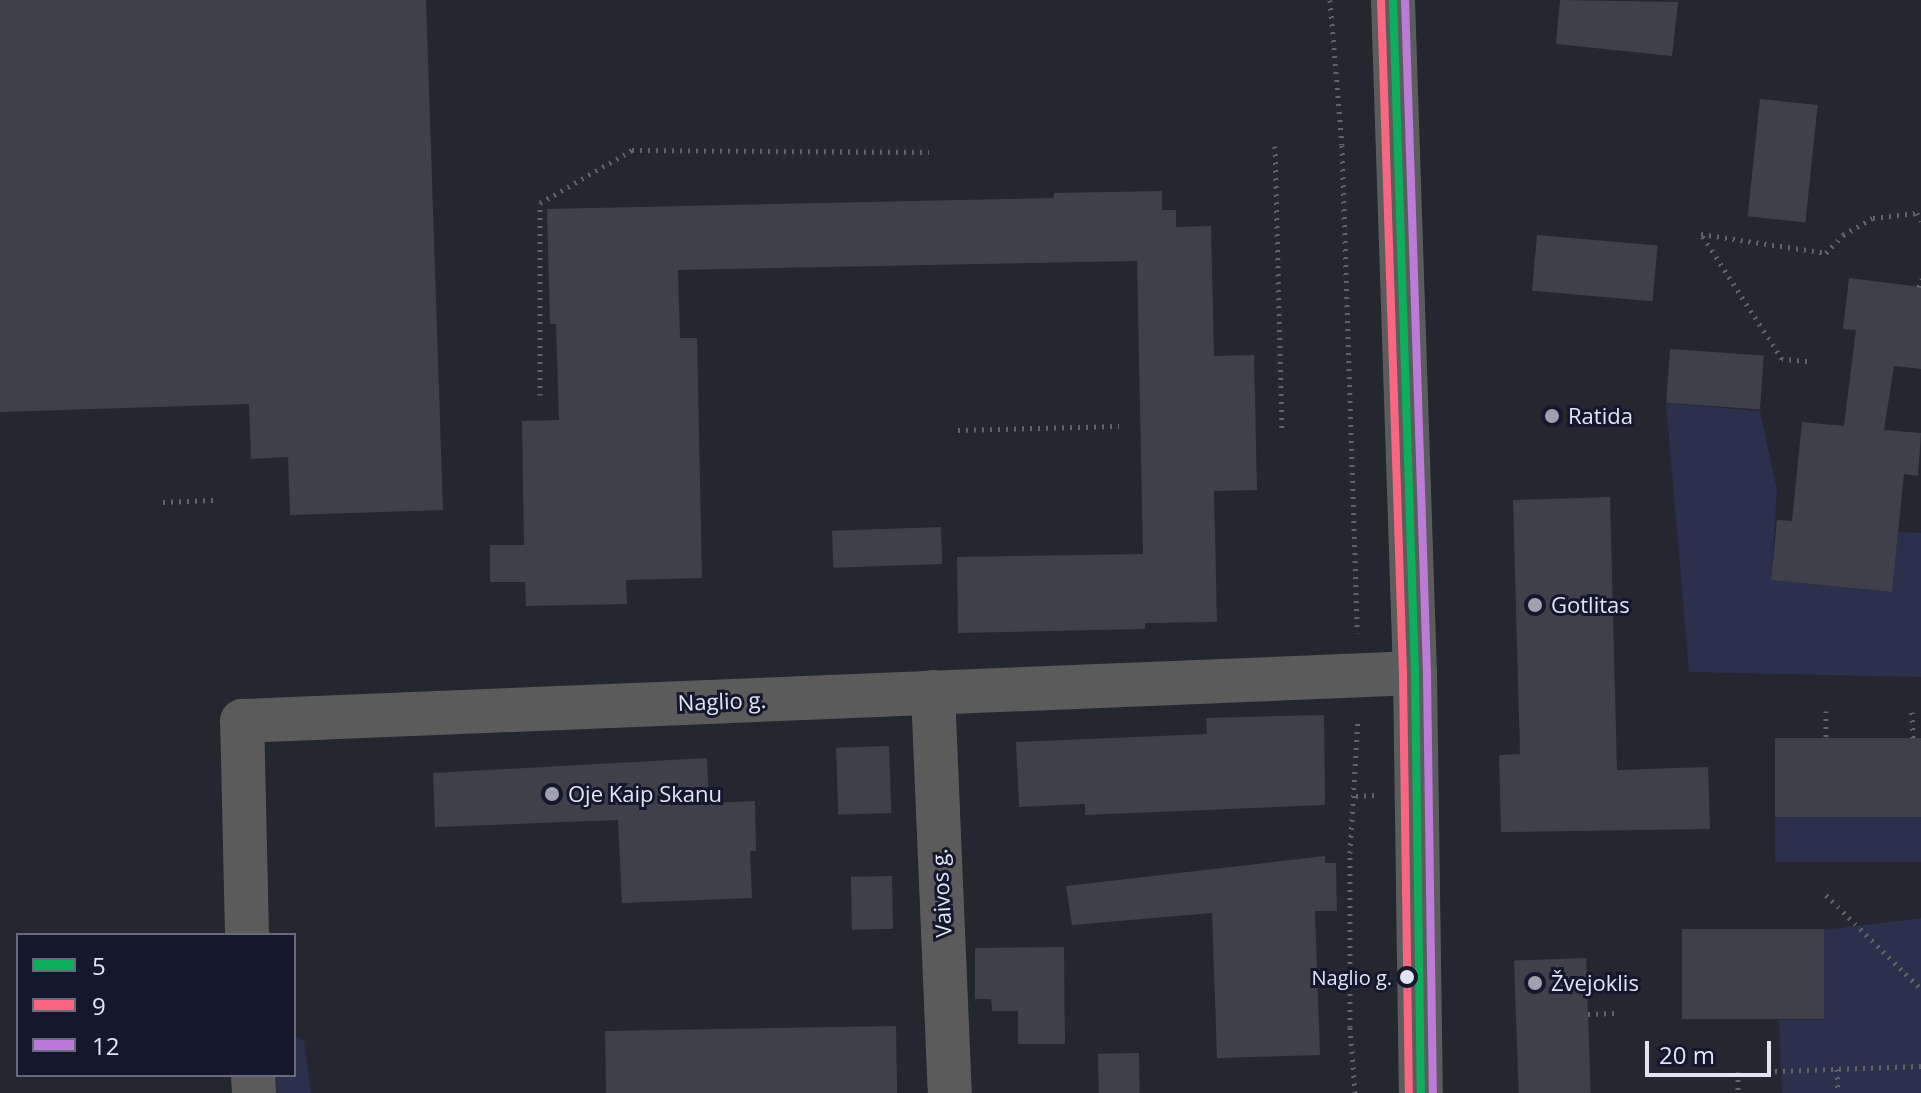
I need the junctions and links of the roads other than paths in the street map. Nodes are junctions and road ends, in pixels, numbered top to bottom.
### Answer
1 (1393, 0) edge
2 (1415, 673) junction
3 (933, 692) junction
4 (247, 933) edge
5 (950, 1093) edge
6 (1421, 1093) edge

1 - 2 main road
2 - 3 street, Naglio g.
2 - 6 main road
3 - 4 street, Naglio g.
3 - 5 street, Vaivos g.

